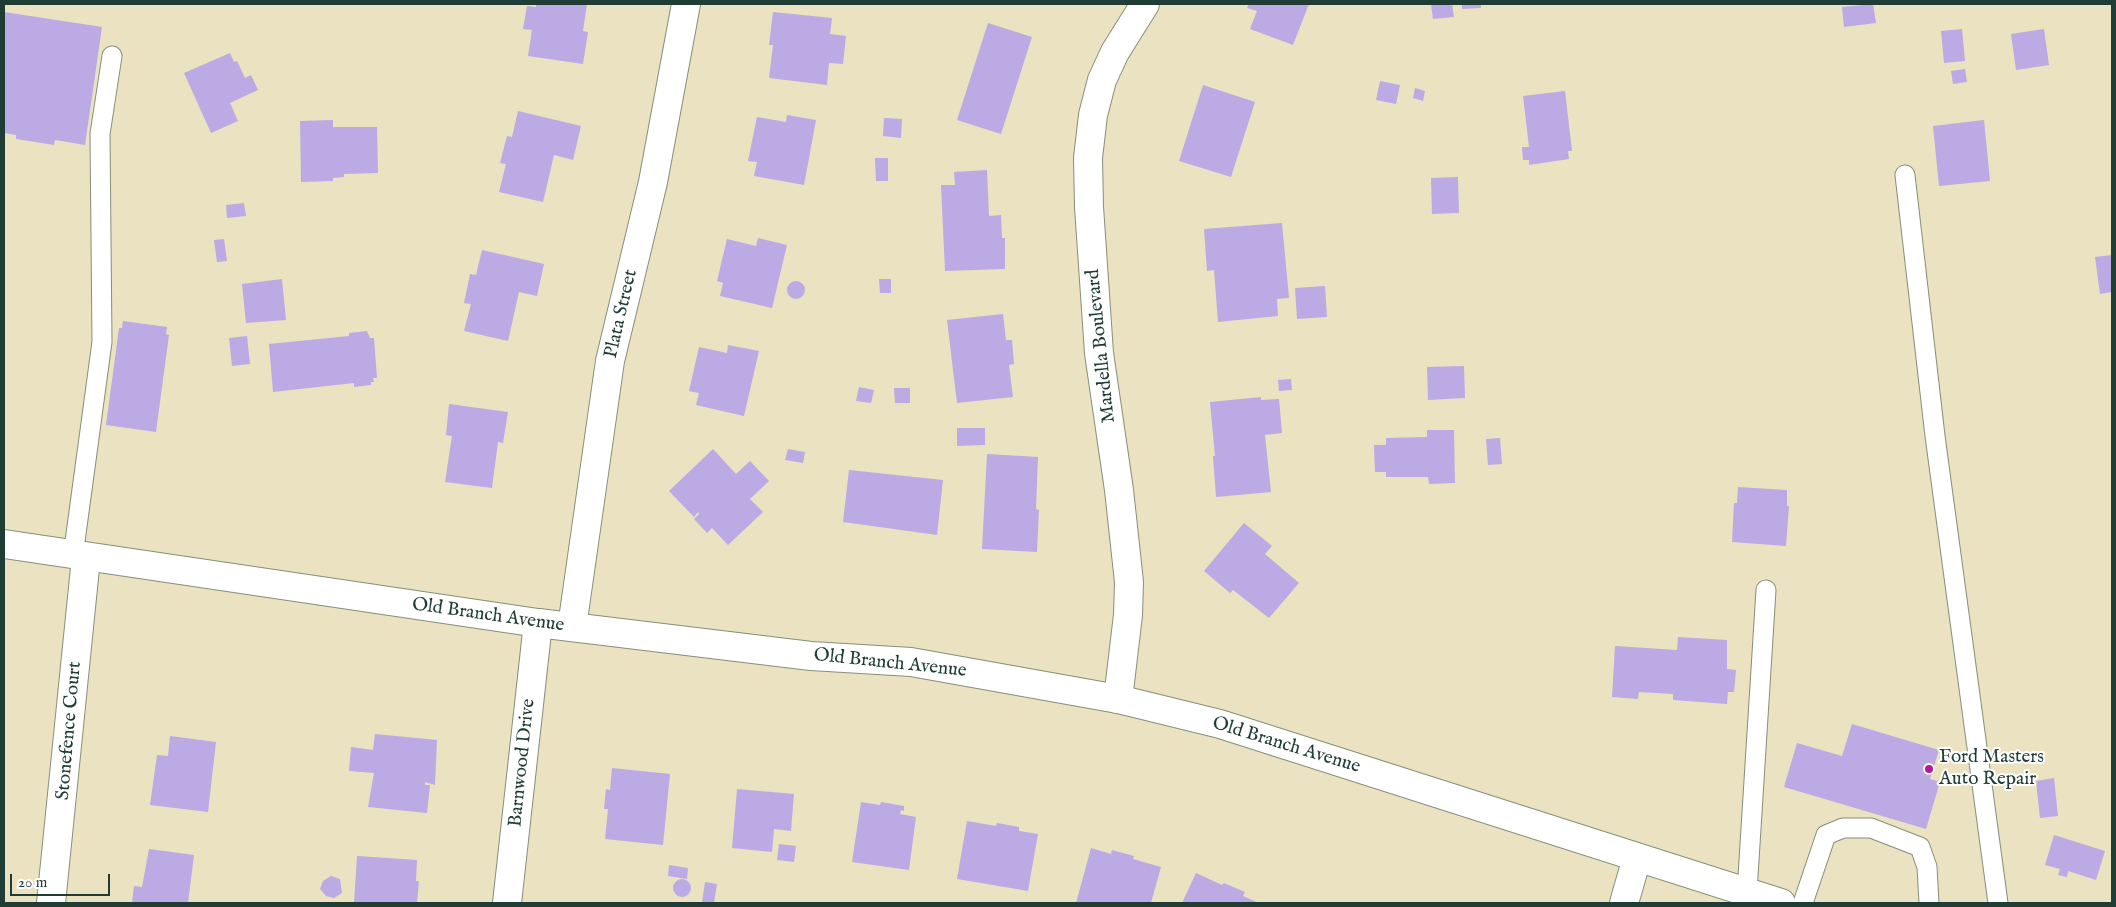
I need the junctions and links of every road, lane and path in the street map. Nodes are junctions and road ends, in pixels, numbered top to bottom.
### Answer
1 (686, 4) edge
2 (1145, 4) edge
3 (112, 56) dead end
4 (1906, 175) dead end
5 (4, 544) edge
6 (79, 557) junction
7 (1766, 590) dead end
8 (538, 623) junction
9 (572, 627) junction
10 (1118, 699) junction
11 (1637, 858) junction
12 (1747, 892) junction
13 (51, 903) edge
14 (507, 903) edge
15 (1624, 903) edge
16 (1782, 903) edge
17 (1803, 903) edge
18 (1929, 903) edge
19 (1998, 903) edge

1 - 9 street, Plata Street
2 - 10 street, Mardella Boulevard
3 - 6 lane
4 - 19 lane
5 - 6 street, Old Branch Avenue
6 - 8 street, Old Branch Avenue
6 - 13 street, Stonefence Court
7 - 12 lane
8 - 9 street, Old Branch Avenue
8 - 14 street, Barnwood Drive
9 - 10 street, Old Branch Avenue
10 - 11 street, Old Branch Avenue
11 - 12 street, Old Branch Avenue
11 - 15 street
12 - 16 street, Old Branch Avenue
17 - 18 lane

